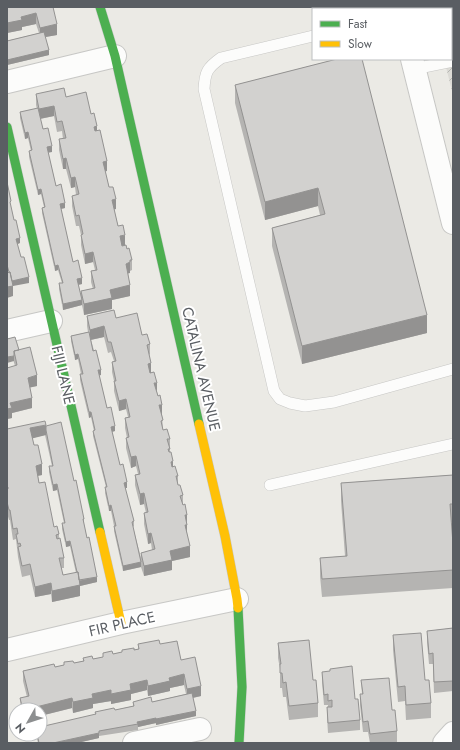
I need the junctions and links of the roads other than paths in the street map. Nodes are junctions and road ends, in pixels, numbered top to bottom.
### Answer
1 (100, 7) edge
2 (312, 36) edge
3 (115, 56) junction
4 (453, 61) edge
5 (413, 64) edge
6 (7, 82) edge
7 (7, 127) edge
8 (448, 181) edge
9 (453, 224) edge
10 (51, 320) junction
11 (7, 331) edge
12 (453, 369) edge
13 (453, 444) edge
14 (270, 485) dead end
15 (237, 599) junction
16 (121, 623) junction
17 (7, 650) edge
18 (200, 729) dead end
19 (453, 733) edge
20 (134, 743) edge
21 (239, 743) edge
22 (444, 743) edge

1 - 3 street, CATALINA AVENUE
2 - 12 lane
3 - 6 street
3 - 15 street, CATALINA AVENUE
4 - 5 lane
5 - 8 street
7 - 10 street, FIJI LANE
8 - 9 street
10 - 11 street
10 - 16 street, FIJI LANE
13 - 14 lane
15 - 16 street, FIR PLACE
15 - 21 street, CATALINA AVENUE
16 - 17 street, FIR PLACE
18 - 20 street
19 - 22 street

